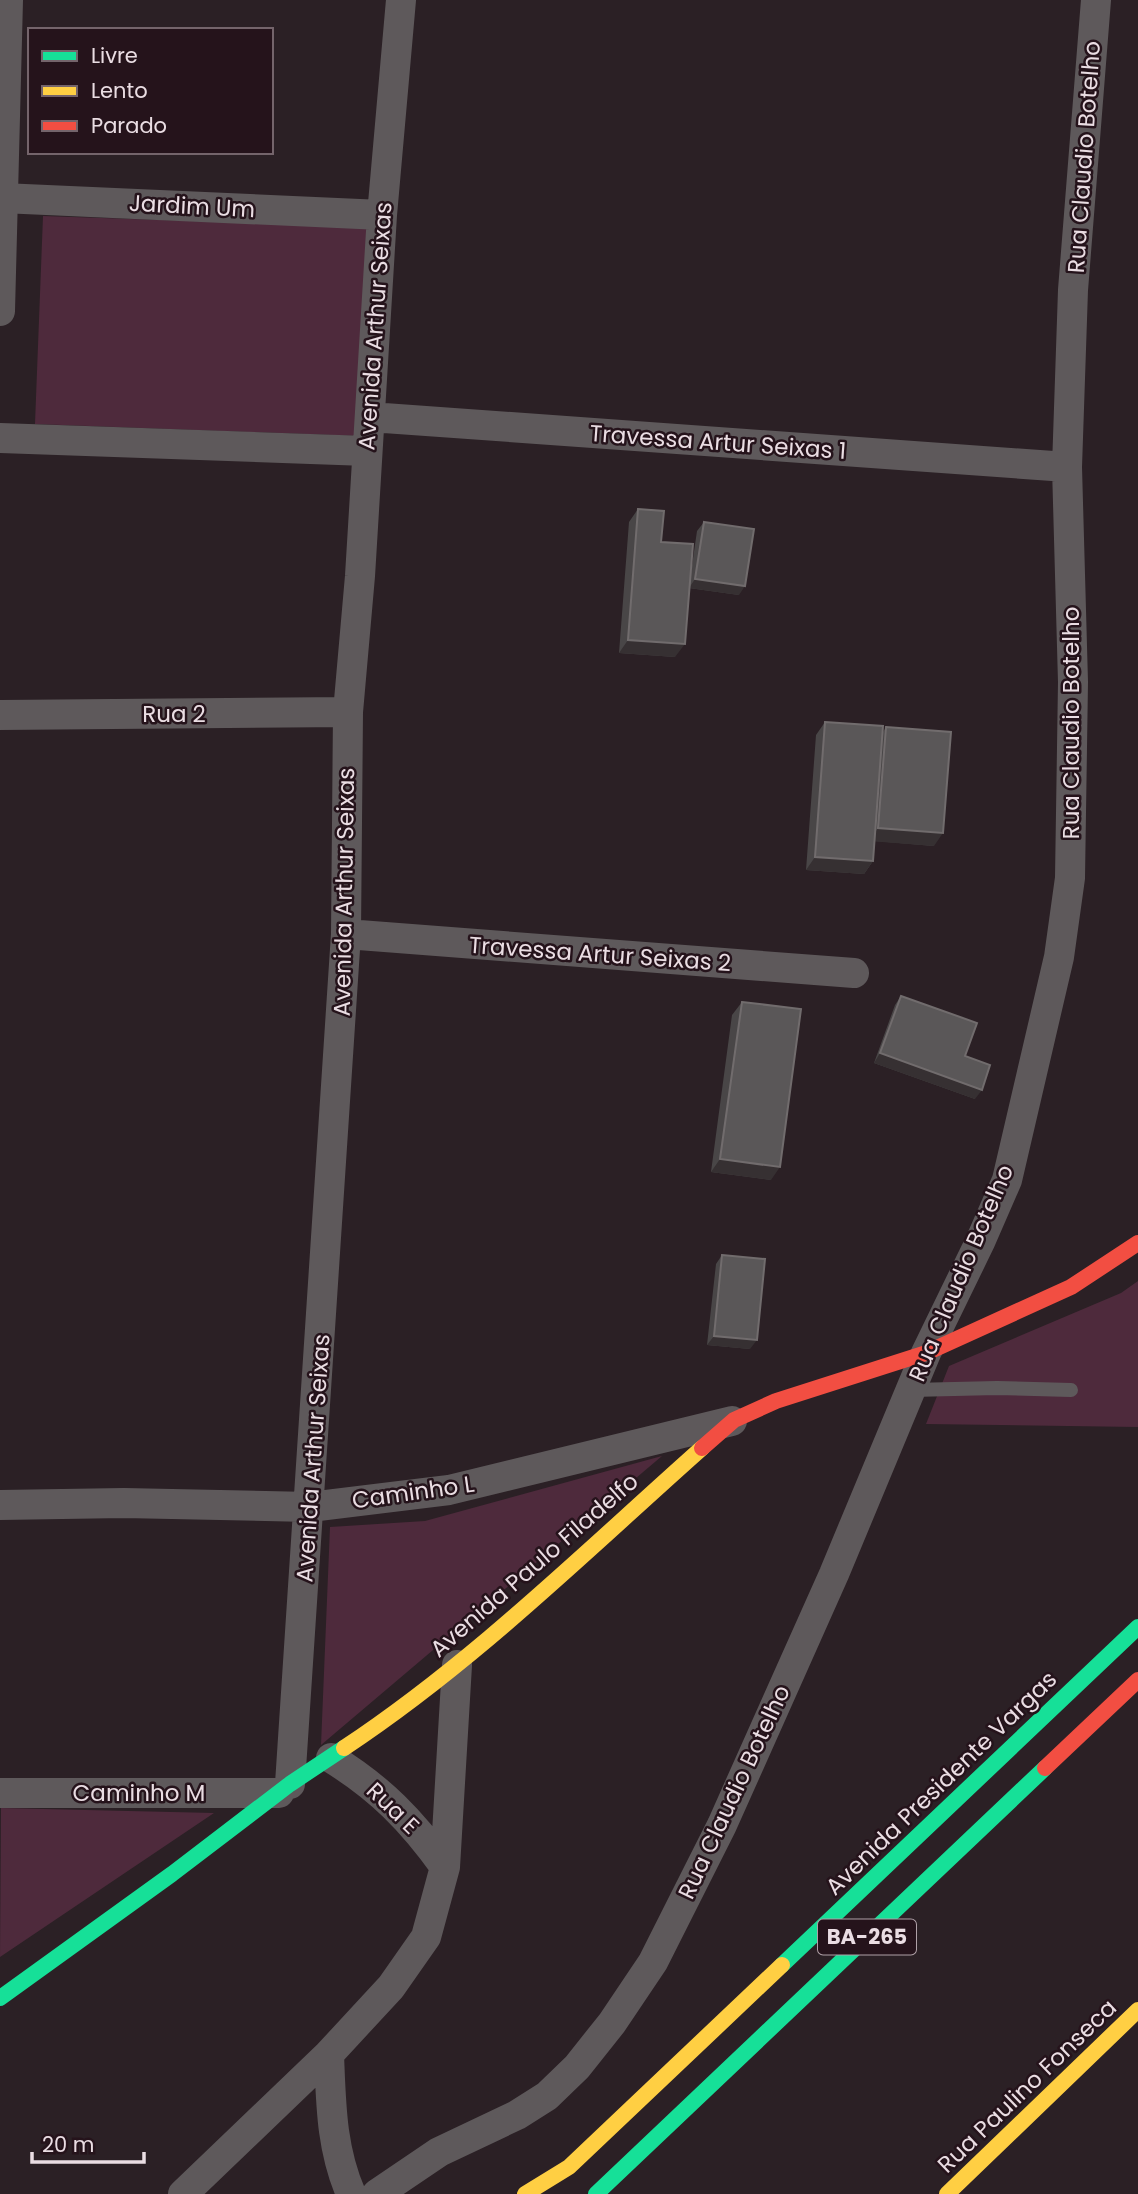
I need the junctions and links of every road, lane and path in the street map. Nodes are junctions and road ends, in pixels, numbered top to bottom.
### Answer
1 (8, 0) edge
2 (401, 0) edge
3 (1096, 0) edge
4 (2, 198) junction
5 (382, 215) junction
6 (0, 311) edge
7 (370, 417) junction
8 (0, 438) edge
9 (367, 451) junction
10 (1067, 467) junction
11 (348, 712) junction
12 (0, 715) edge
13 (346, 934) junction
14 (854, 973) dead end
15 (1138, 1243) edge
16 (926, 1353) junction
17 (911, 1390) junction
18 (1072, 1390) dead end
19 (734, 1420) junction
20 (0, 1505) edge
21 (310, 1507) junction
22 (1138, 1627) edge
23 (457, 1665) junction
24 (1138, 1680) edge
25 (331, 1759) junction
26 (285, 1789) junction
27 (0, 1793) edge
28 (445, 1867) junction
29 (0, 1998) edge
30 (1138, 2010) edge
31 (329, 2054) junction
32 (183, 2194) edge
33 (351, 2194) edge
34 (377, 2194) edge
35 (524, 2194) edge
36 (596, 2194) edge
37 (947, 2194) edge

1 - 4 street
2 - 5 street, Avenida Arthur Seixas
3 - 10 street, Rua Claudio Botelho
4 - 5 street, Jardim Um
4 - 6 street
5 - 7 street, Avenida Arthur Seixas
7 - 9 street, Avenida Arthur Seixas
7 - 10 street, Travessa Artur Seixas 1
8 - 9 street
9 - 11 street, Avenida Arthur Seixas
10 - 16 street, Rua Claudio Botelho
11 - 12 street, Rua 2
11 - 13 street, Avenida Arthur Seixas
13 - 14 street, Travessa Artur Seixas 2
13 - 21 street, Avenida Arthur Seixas
15 - 16 street, Avenida Paulo Filadelfo
16 - 17 street, Rua Claudio Botelho
16 - 19 street, Avenida Paulo Filadelfo
17 - 18 lane
17 - 34 street, Rua Claudio Botelho
19 - 21 street, Caminho L
19 - 23 street, Avenida Paulo Filadelfo
20 - 21 street, Caminho L
21 - 26 street, Avenida Arthur Seixas
22 - 35 street, Avenida Presidente Vargas
23 - 25 street, Avenida Paulo Filadelfo
23 - 28 street
24 - 36 street, BA-265
25 - 26 street, Avenida Paulo Filadelfo
25 - 28 street, Rua E
26 - 27 street, Caminho M
26 - 29 street, Avenida Paulo Filadelfo
28 - 31 street
30 - 37 street, Rua Paulino Fonseca
31 - 32 street
31 - 33 street

